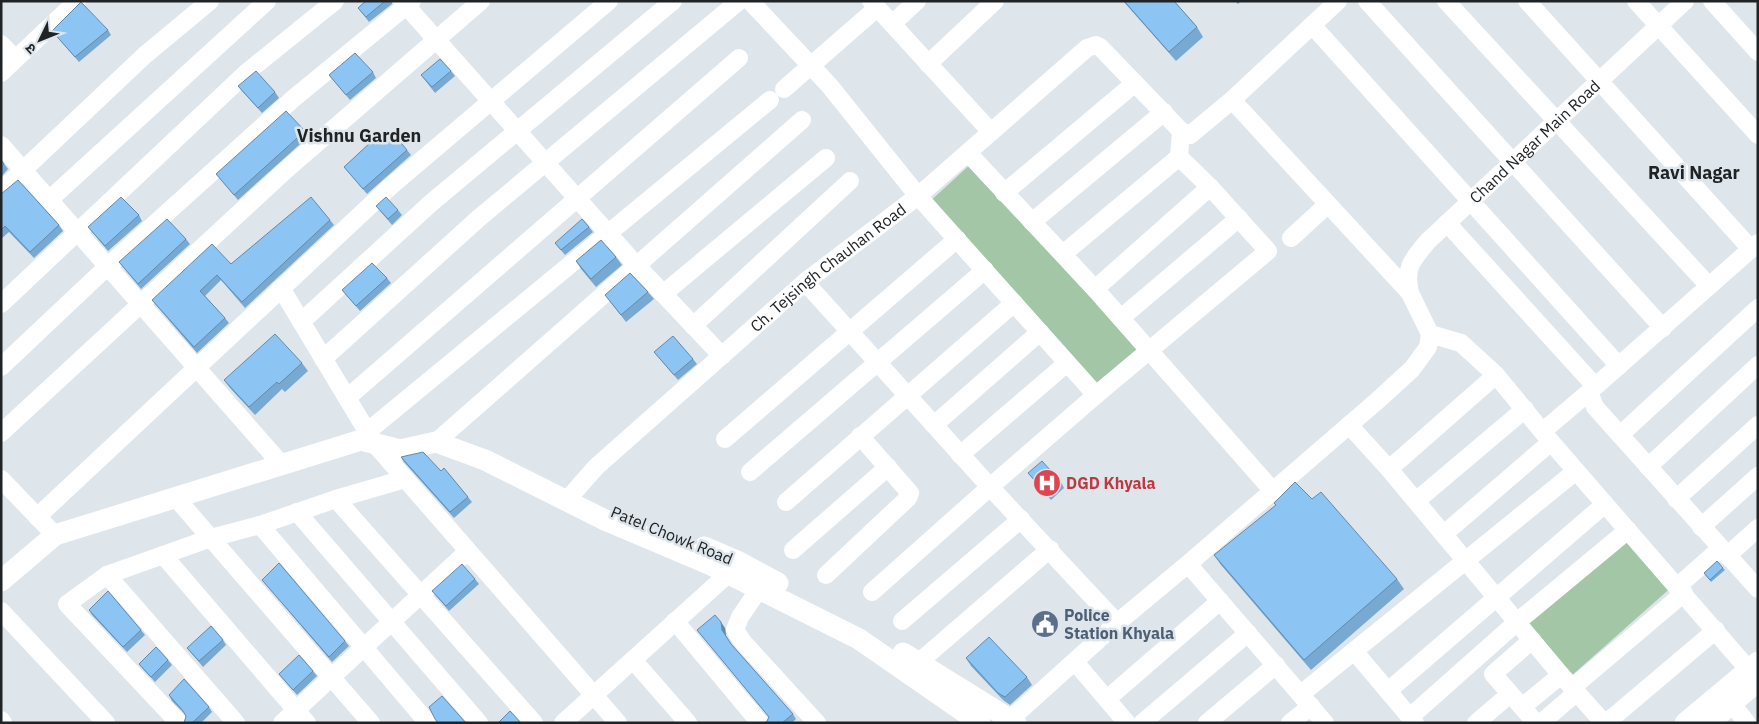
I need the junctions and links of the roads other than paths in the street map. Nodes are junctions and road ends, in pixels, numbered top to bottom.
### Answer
1 (77, 1) edge
2 (210, 1) edge
3 (267, 1) edge
4 (334, 1) edge
5 (481, 1) edge
6 (610, 1) edge
7 (674, 1) edge
8 (739, 1) edge
9 (750, 1) edge
10 (917, 1) edge
11 (995, 1) edge
12 (1338, 1) edge
13 (1367, 1) edge
14 (1446, 1) edge
15 (1528, 1) edge
16 (1636, 1) edge
17 (1685, 1) edge
18 (1712, 1) edge
19 (406, 3) edge
20 (874, 5) edge
21 (892, 24) junction
22 (1312, 25) junction
23 (1658, 26) junction
24 (436, 40) junction
25 (1, 44) edge
26 (1758, 52) edge
27 (739, 58) dead end
28 (16, 59) junction
29 (928, 64) junction
30 (810, 66) junction
31 (1, 72) edge
32 (1599, 79) junction
33 (1135, 83) junction
34 (784, 88) dead end
35 (770, 100) dead end
36 (1232, 100) junction
37 (491, 102) junction
38 (1164, 112) junction
39 (802, 120) dead end
40 (1555, 121) junction
41 (1181, 131) junction
42 (518, 132) junction
43 (991, 132) junction
44 (1758, 135) edge
45 (1, 145) edge
46 (968, 153) junction
47 (1179, 157) junction
48 (826, 158) dead end
49 (1512, 162) junction
50 (546, 163) junction
51 (24, 170) junction
52 (850, 181) dead end
53 (1210, 187) junction
54 (1, 192) edge
55 (1004, 193) junction
56 (918, 196) junction
57 (577, 199) junction
58 (50, 200) junction
59 (1470, 201) junction
60 (1328, 204) junction
61 (1240, 218) junction
62 (1032, 222) junction
63 (1447, 223) junction
64 (78, 232) junction
65 (608, 233) junction
66 (1291, 238) dead end
67 (957, 239) junction
68 (1755, 246) edge
69 (1063, 254) junction
70 (108, 266) junction
71 (637, 266) junction
72 (984, 270) junction
73 (805, 282) junction
74 (1709, 286) junction
75 (281, 288) junction
76 (1095, 289) junction
77 (663, 294) junction
78 (1410, 294) junction
79 (140, 303) junction
80 (1014, 303) junction
81 (1, 304) edge
82 (1758, 308) edge
83 (1121, 318) junction
84 (301, 322) junction
85 (693, 326) junction
86 (1663, 328) junction
87 (850, 330) junction
88 (1040, 332) junction
89 (1430, 334) junction
90 (1150, 350) junction
91 (722, 356) junction
92 (323, 359) junction
93 (877, 361) junction
94 (1067, 363) junction
95 (1758, 365) edge
96 (1620, 366) junction
97 (1, 367) edge
98 (197, 368) junction
99 (1496, 375) junction
100 (1592, 389) junction
101 (908, 394) junction
102 (1096, 394) junction
103 (347, 398) junction
104 (1525, 408) junction
105 (934, 425) junction
106 (1349, 425) junction
107 (1758, 425) edge
108 (1, 433) edge
109 (1620, 435) junction
110 (860, 436) junction
111 (1547, 437) junction
112 (370, 438) junction
113 (725, 439) dead end
114 (436, 442) junction
115 (960, 454) junction
116 (282, 465) junction
117 (888, 466) junction
118 (1648, 467) junction
119 (1389, 469) junction
120 (1576, 471) junction
121 (750, 472) dead end
122 (1758, 476) edge
123 (1, 479) edge
124 (405, 479) junction
125 (990, 487) junction
126 (1273, 491) junction
127 (176, 498) junction
128 (336, 499) junction
129 (1676, 500) junction
130 (1416, 501) junction
131 (786, 502) dead end
132 (576, 504) junction
133 (1605, 504) junction
134 (297, 512) junction
135 (37, 517) junction
136 (1021, 519) junction
137 (260, 525) junction
138 (1701, 528) junction
139 (1758, 528) edge
140 (1628, 530) junction
141 (1444, 534) junction
142 (55, 536) junction
143 (211, 538) junction
144 (1050, 549) junction
145 (793, 550) dead end
146 (468, 551) junction
147 (1723, 552) junction
148 (163, 555) junction
149 (1465, 561) junction
150 (1188, 564) junction
151 (728, 574) junction
152 (107, 575) junction
153 (826, 575) dead end
154 (1, 581) edge
155 (1756, 583) edge
156 (759, 589) junction
157 (1681, 590) junction
158 (872, 592) dead end
159 (421, 595) junction
160 (1496, 596) junction
161 (1220, 601) junction
162 (1, 611) edge
163 (675, 621) junction
164 (902, 621) dead end
165 (391, 622) junction
166 (1517, 622) junction
167 (1117, 623) junction
168 (1716, 630) junction
169 (1248, 633) junction
170 (1532, 640) junction
171 (363, 648) junction
172 (1354, 652) junction
173 (1478, 657) junction
174 (633, 660) junction
175 (918, 662) junction
176 (1075, 662) junction
177 (1276, 665) junction
178 (1755, 671) edge
179 (1493, 674) junction
180 (331, 677) junction
181 (1570, 685) junction
182 (1388, 691) junction
183 (1510, 694) junction
184 (594, 695) junction
185 (1107, 699) junction
186 (1306, 700) junction
187 (1732, 704) junction
188 (1522, 707) junction
189 (302, 716) edge
190 (1413, 720) edge
191 (1011, 721) edge
192 (106, 723) edge
193 (179, 723) edge
194 (236, 723) edge
195 (282, 723) edge
196 (371, 723) edge
197 (428, 723) edge
198 (479, 723) edge
199 (534, 723) edge
200 (563, 723) edge
201 (618, 723) edge
202 (688, 723) edge
203 (760, 723) edge
204 (817, 723) edge
205 (980, 723) edge
206 (1127, 723) edge
207 (1142, 723) edge
208 (1208, 723) edge
209 (1290, 723) edge
210 (1325, 723) edge
211 (1476, 723) edge
212 (1536, 723) edge
213 (1541, 723) edge
214 (1605, 723) edge
215 (1685, 723) edge
216 (1709, 723) edge
217 (1748, 723) edge

1 - 28 street
2 - 51 street
3 - 58 street
4 - 64 street
5 - 24 street
6 - 37 street
7 - 42 street
8 - 50 street
9 - 30 street
10 - 21 street
11 - 29 street
12 - 22 street
13 - 49 street
14 - 40 street
15 - 32 street
16 - 23 street
17 - 23 street, Chand Nagar Main Road
18 - 26 street
19 - 24 street
19 - 70 street
20 - 21 street
20 - 30 street
21 - 29 street
22 - 36 street
22 - 59 street
23 - 32 street, Chand Nagar Main Road
23 - 44 street
24 - 37 street
24 - 79 street
25 - 28 street
27 - 57 street
28 - 31 street
29 - 43 street
30 - 34 street
30 - 56 street
32 - 40 street, Chand Nagar Main Road
32 - 68 street
33 - 38 street
33 - 43 street, Ch. Tejsingh Chauhan Road
33 - 55 street
35 - 65 street
36 - 41 street
36 - 60 street
37 - 42 street
37 - 75 street
38 - 41 street
38 - 62 street
39 - 71 street
40 - 49 street, Chand Nagar Main Road
40 - 74 street
41 - 47 street
42 - 50 street
42 - 84 street
43 - 46 street, Ch. Tejsingh Chauhan Road
45 - 51 street
46 - 55 street
46 - 56 street, Ch. Tejsingh Chauhan Road
47 - 53 street
47 - 69 street
48 - 77 street
49 - 59 street, Chand Nagar Main Road
49 - 86 street
50 - 57 street
50 - 92 street
51 - 54 street
51 - 58 street
52 - 85 street
53 - 61 street
53 - 76 street
55 - 62 street
56 - 67 street
56 - 73 street, Ch. Tejsingh Chauhan Road
57 - 65 street
57 - 103 street
58 - 64 street
59 - 63 street, Chand Nagar Main Road
59 - 96 street
60 - 66 street
60 - 78 street
61 - 83 street
61 - 90 street
62 - 69 street
63 - 78 street, Chand Nagar Main Road
63 - 100 street
64 - 70 street
64 - 81 street
65 - 71 street
65 - 112 street
67 - 72 street
67 - 87 street
68 - 74 street
69 - 76 street
70 - 79 street
70 - 97 street
71 - 77 street
71 - 114 street
72 - 80 street
72 - 93 street
73 - 87 street
73 - 91 street, Ch. Tejsingh Chauhan Road
74 - 86 street
75 - 84 street
75 - 98 street
76 - 83 street
77 - 85 street
78 - 89 street
79 - 98 street
79 - 108 street
80 - 88 street
80 - 101 street
82 - 109 street
83 - 90 street
84 - 92 street
85 - 91 street
86 - 96 street
87 - 93 street
87 - 113 street
88 - 94 street
88 - 105 street
89 - 99 street
89 - 106 street
90 - 102 street
90 - 126 street
91 - 132 street, Ch. Tejsingh Chauhan Road
92 - 103 street
93 - 101 street
93 - 121 street
94 - 102 street
94 - 115 street
95 - 118 street
96 - 100 street
98 - 116 street
98 - 135 street
99 - 104 street
99 - 119 street
100 - 109 street
100 - 111 street
101 - 105 street
101 - 110 street
102 - 125 street
103 - 112 street
104 - 111 street
104 - 130 street
105 - 115 street
106 - 119 street
106 - 126 street
107 - 129 street
109 - 118 street
110 - 117 street
110 - 131 street
111 - 120 street
111 - 141 street
112 - 114 street
112 - 116 street
112 - 124 street
114 - 132 street
115 - 125 street
116 - 127 street
117 - 145 street
117 - 153 street
118 - 129 street
119 - 130 street
120 - 133 street
120 - 149 street
122 - 138 street
123 - 135 street
124 - 128 street
124 - 146 street
125 - 136 street
125 - 158 street
126 - 150 street
127 - 142 street
127 - 143 street
128 - 134 street
128 - 159 street
129 - 138 street
130 - 141 street
132 - 151 street, Patel Chowk Road
132 - 175 street, Patel Chowk Road
133 - 140 street
133 - 160 street
134 - 137 street
134 - 165 street
135 - 142 street
136 - 144 street
136 - 164 street
137 - 143 street
137 - 171 street
138 - 147 street
139 - 147 street
140 - 157 street
140 - 166 street
141 - 149 street
142 - 154 street
143 - 148 street
143 - 180 street
144 - 167 street
144 - 175 street
146 - 159 street
146 - 184 street
147 - 155 street
147 - 157 street
148 - 152 street
148 - 189 street
149 - 160 street
149 - 172 street
150 - 161 street
150 - 167 street
151 - 156 street, Patel Chowk Road
151 - 163 street
152 - 193 street
152 - 194 street
156 - 204 street
156 - 205 street, Patel Chowk Road
157 - 168 street
157 - 181 street
159 - 165 street
159 - 199 street
160 - 166 street
160 - 182 street
161 - 169 street
161 - 185 street
162 - 192 street
163 - 174 street
163 - 203 street
165 - 171 street
165 - 198 street
166 - 170 street
166 - 173 street
167 - 176 street
168 - 178 street
168 - 214 street
169 - 177 street
169 - 207 street
170 - 179 street
170 - 181 street
171 - 180 street
171 - 197 street
172 - 182 street
172 - 186 street
173 - 179 street
173 - 190 street
174 - 184 street
174 - 202 street
175 - 191 street, Patel Chowk Road
176 - 185 street
176 - 191 street
177 - 186 street
177 - 208 street
178 - 187 street
178 - 215 street
179 - 183 street
180 - 189 street
180 - 196 street
181 - 188 street
181 - 213 street
181 - 214 street
182 - 190 street
183 - 188 street
183 - 211 street
184 - 200 street
184 - 201 street
185 - 206 street
186 - 209 street
186 - 210 street
187 - 216 street
187 - 217 street
188 - 212 street
189 - 195 street

